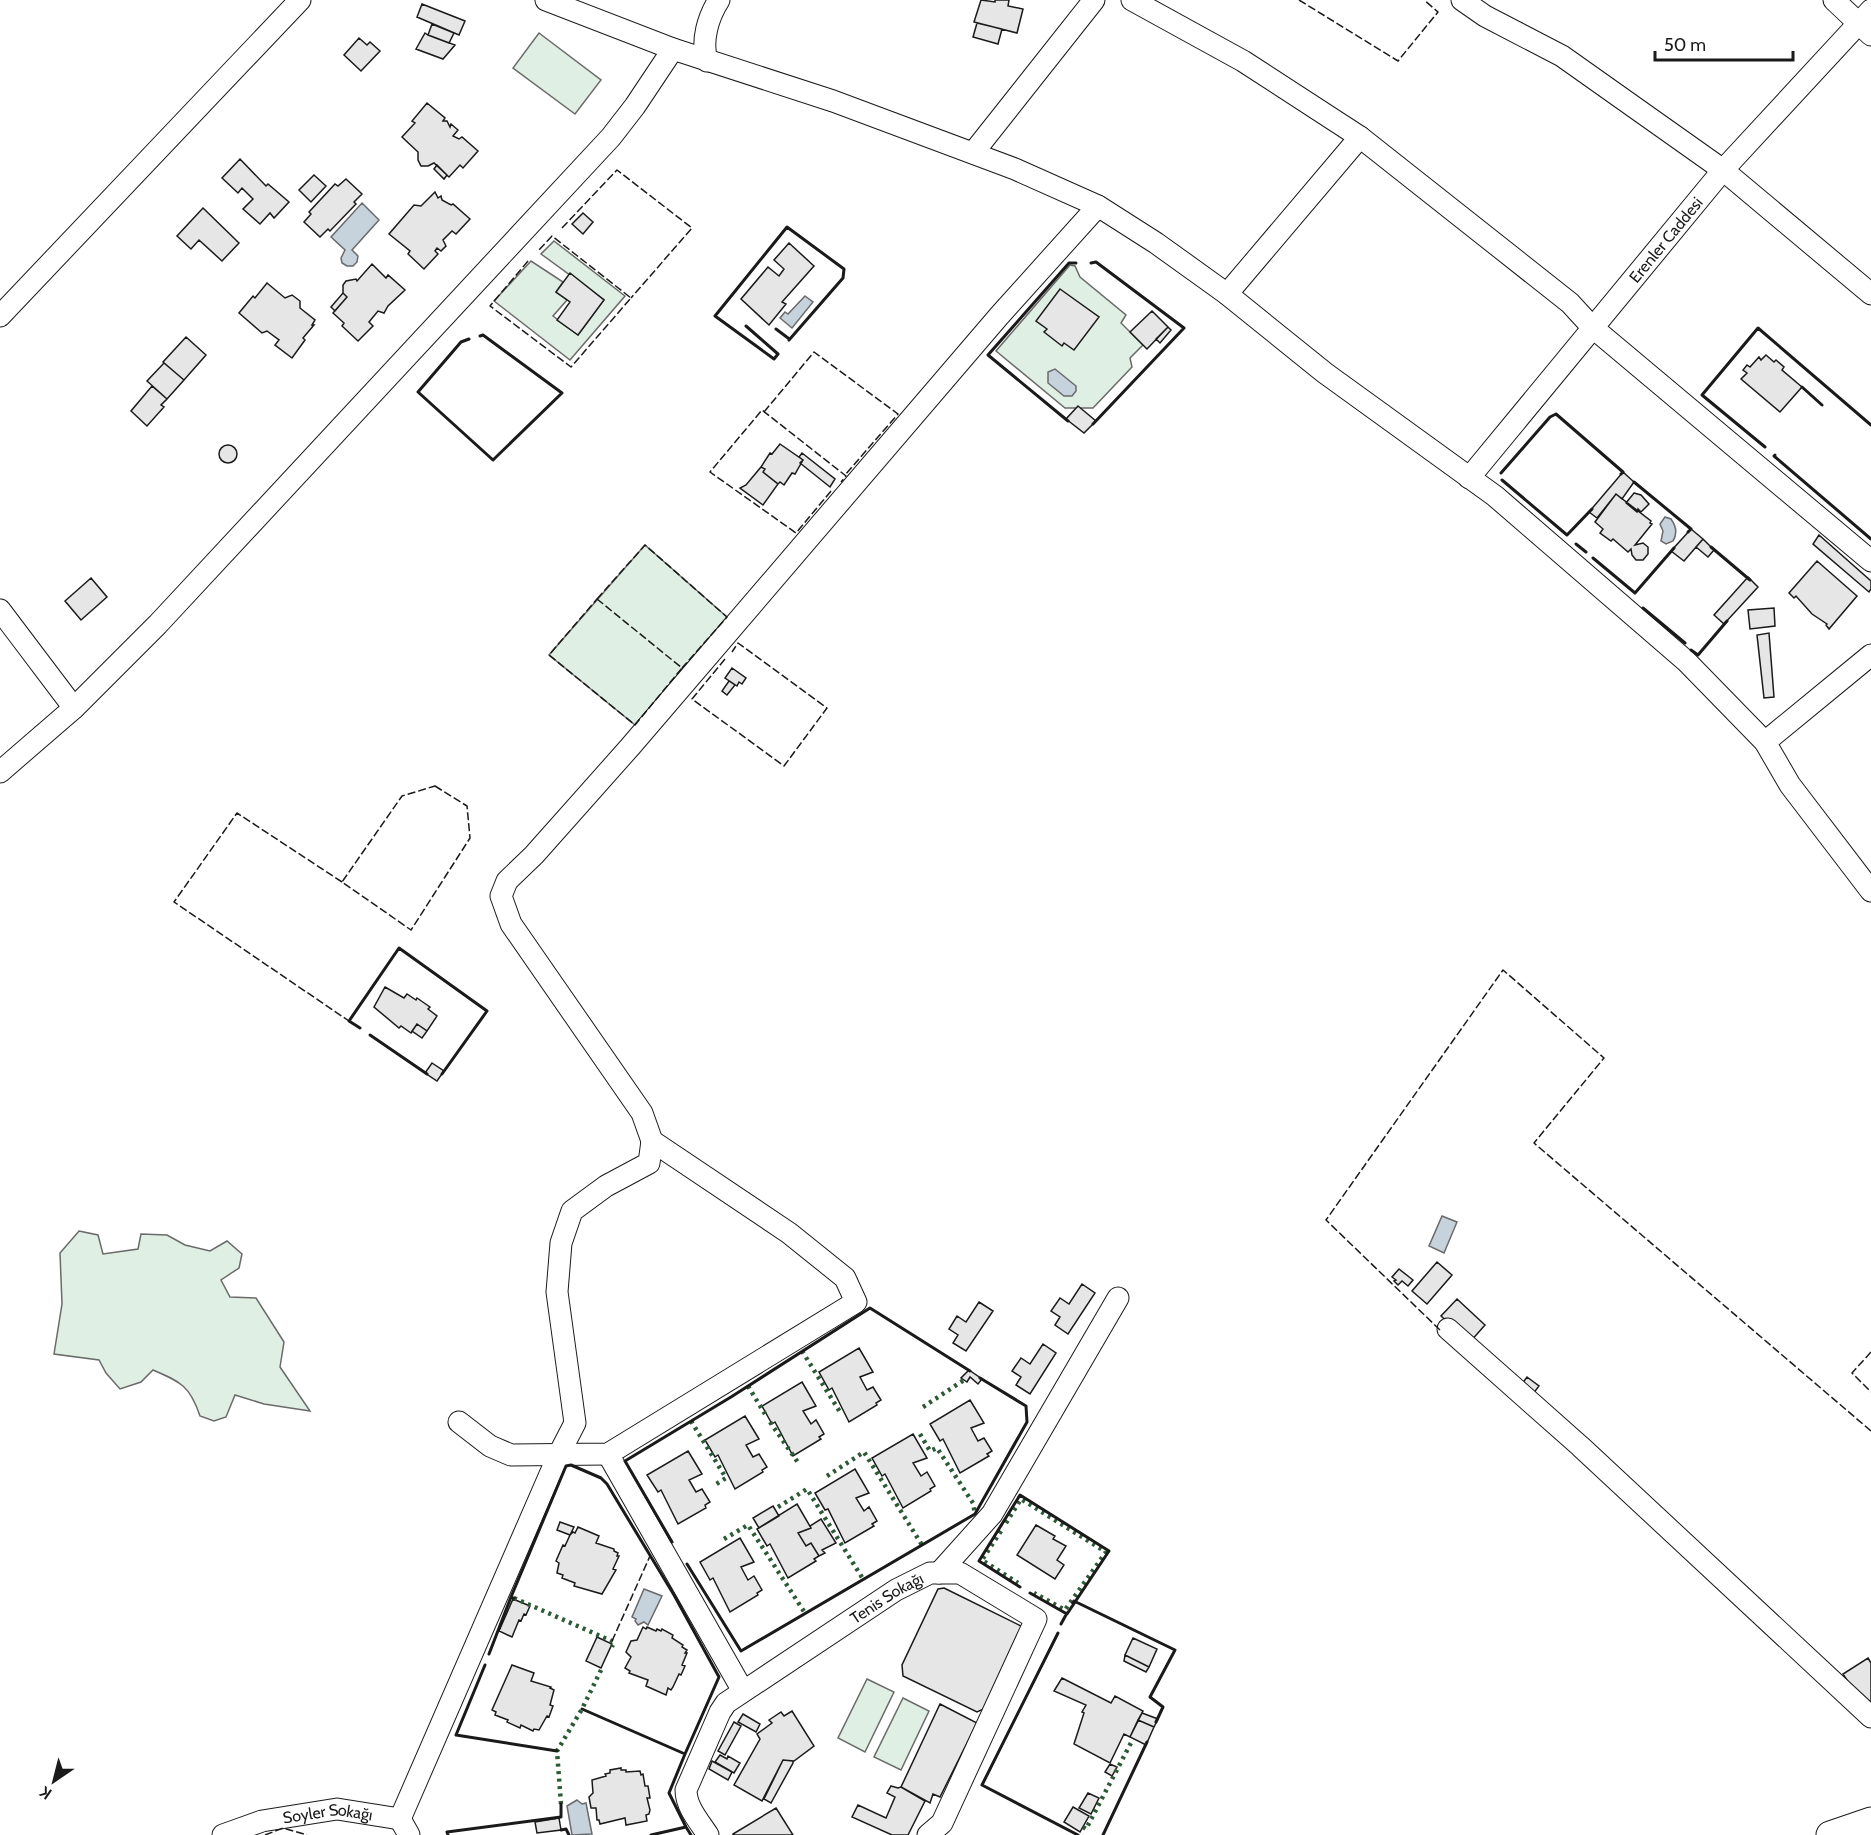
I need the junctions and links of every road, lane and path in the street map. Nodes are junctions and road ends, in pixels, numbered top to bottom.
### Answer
1 (300, 0) edge
2 (546, 0) edge
3 (719, 0) edge
4 (1094, 0) edge
5 (1132, 0) edge
6 (1462, 0) edge
7 (1834, 0) edge
8 (1867, 23) edge
9 (673, 49) junction
10 (707, 61) junction
11 (1360, 137) junction
12 (973, 153) junction
13 (1723, 170) junction
14 (1098, 206) junction
15 (1227, 294) junction
16 (1871, 294) edge
17 (0, 316) edge
18 (1592, 327) junction
19 (1469, 478) junction
20 (1871, 561) edge
21 (0, 610) edge
22 (1871, 655) edge
23 (74, 708) junction
24 (1765, 742) junction
25 (0, 772) edge
26 (1871, 891) edge
27 (652, 1141) junction
28 (1118, 1298) dead end
29 (1448, 1329) dead end
30 (459, 1422) dead end
31 (608, 1454) junction
32 (558, 1456) junction
33 (939, 1573) junction
34 (743, 1691) junction
35 (1871, 1717) edge
36 (1871, 1821) edge
37 (404, 1827) edge
38 (223, 1835) edge
39 (708, 1835) edge
40 (928, 1835) edge
41 (1830, 1835) edge

1 - 17 street
2 - 9 street
3 - 10 street
4 - 12 street
5 - 11 street
6 - 13 street
7 - 8 street
8 - 13 street, Erenler Caddesi
9 - 10 street
9 - 23 street
10 - 12 street
11 - 15 street
11 - 18 street
12 - 14 street
13 - 16 street
13 - 18 street, Erenler Caddesi
14 - 15 street
14 - 27 street
15 - 19 street
18 - 19 street, Erenler Caddesi
18 - 20 street
19 - 24 street
21 - 23 street
22 - 24 street
23 - 25 street
24 - 26 street
27 - 31 street
27 - 32 street
28 - 33 street
29 - 35 street
30 - 32 street
31 - 32 street
31 - 34 street
32 - 37 street
33 - 34 street, Tenis Sokağı
33 - 40 street, Tenis Sokağı
34 - 39 street, Tenis Sokağı
36 - 41 main road
37 - 38 street, Soyler Sokağı

